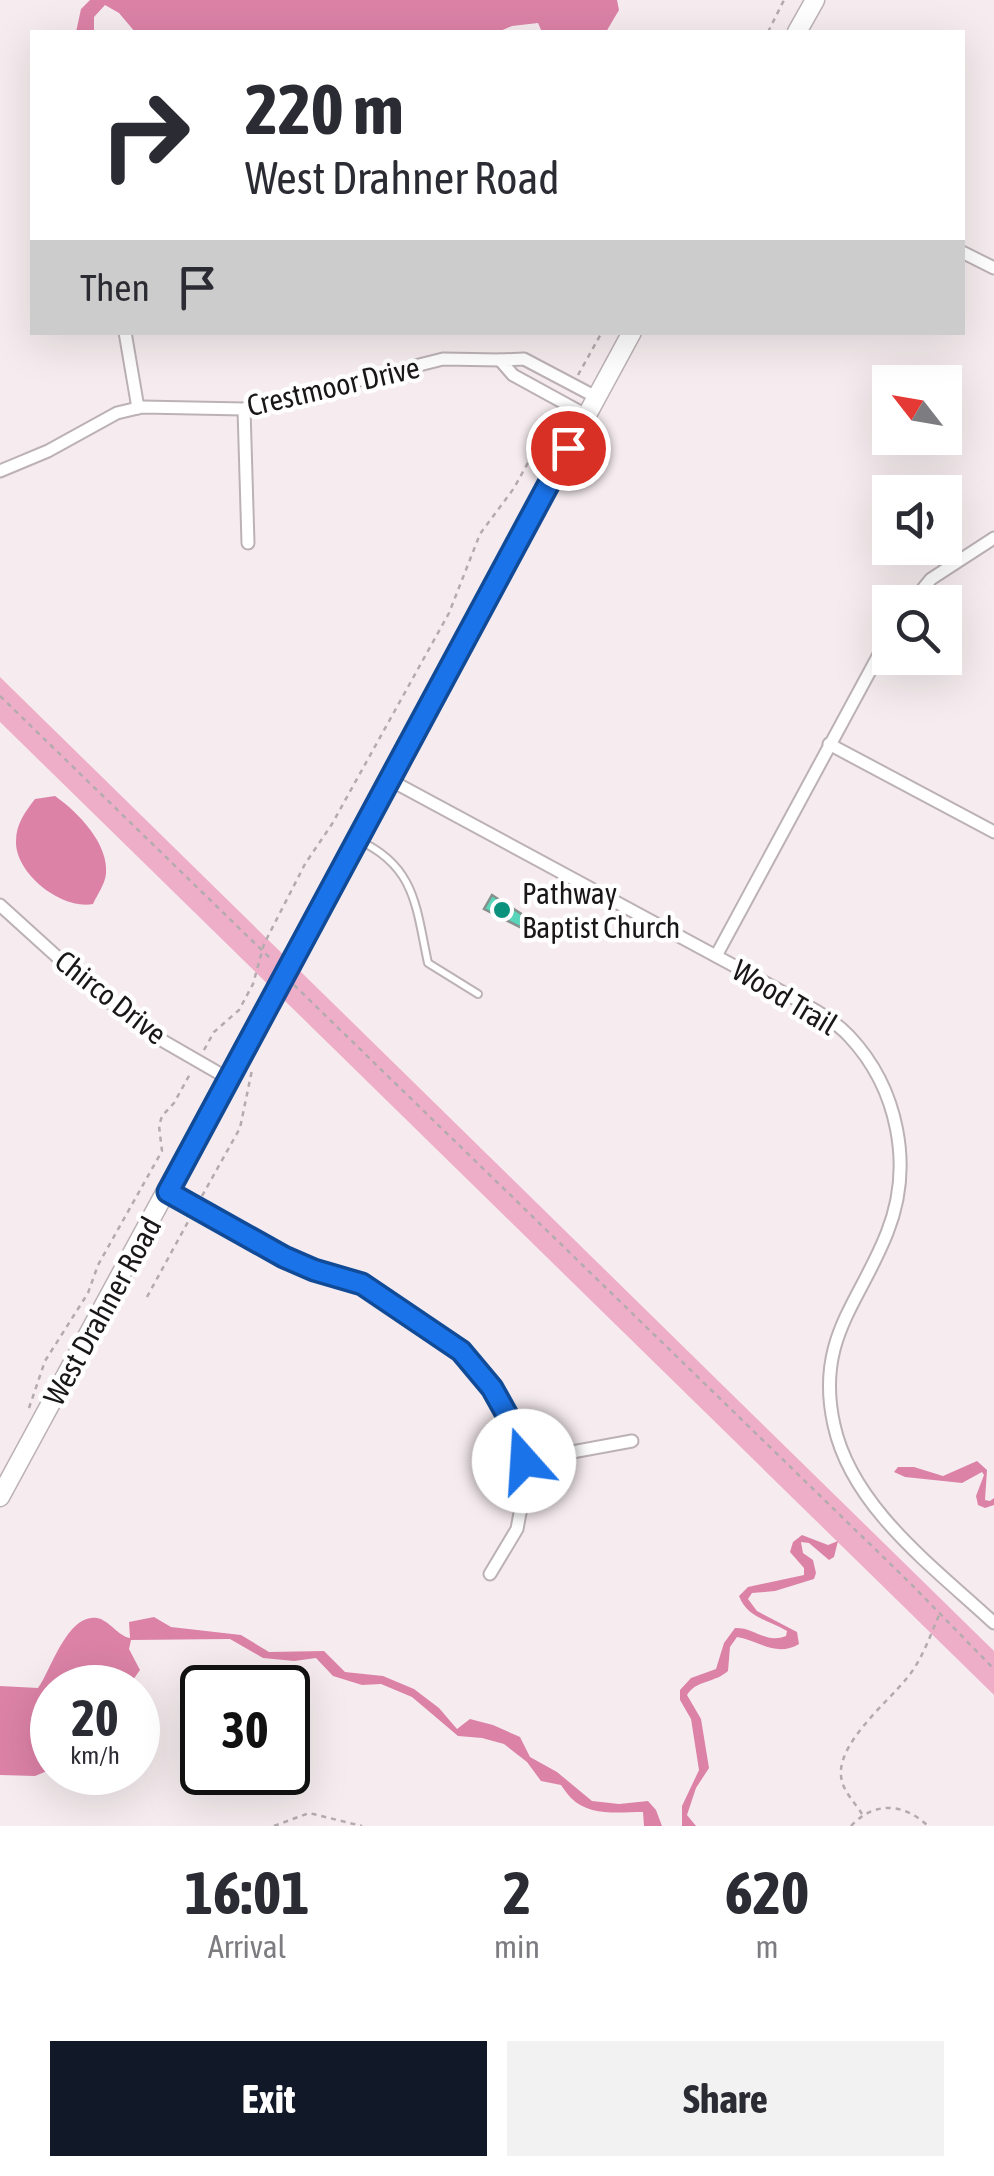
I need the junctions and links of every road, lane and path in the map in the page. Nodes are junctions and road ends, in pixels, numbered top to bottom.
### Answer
1 (784, 0) edge
2 (815, 0) edge
3 (769, 30) edge
4 (798, 30) edge
5 (965, 254) edge
6 (994, 268) edge
7 (126, 335) edge
8 (600, 335) edge
9 (630, 335) edge
10 (500, 360) junction
11 (572, 384) junction
12 (596, 397) junction
13 (558, 400) junction
14 (138, 408) junction
15 (244, 409) junction
16 (586, 415) junction
17 (0, 471) edge
18 (994, 538) edge
19 (248, 543) dead end
20 (926, 585) edge
21 (872, 666) edge
22 (0, 696) edge
23 (828, 744) junction
24 (390, 780) junction
25 (994, 832) edge
26 (357, 839) junction
27 (0, 905) edge
28 (264, 953) junction
29 (716, 956) junction
30 (284, 971) junction
31 (478, 994) dead end
32 (197, 1061) junction
33 (252, 1068) dead end
34 (229, 1079) junction
35 (168, 1192) junction
36 (196, 1208) junction
37 (146, 1297) dead end
38 (28, 1410) dead end
39 (632, 1441) dead end
40 (524, 1461) junction
41 (0, 1498) edge
42 (490, 1574) dead end
43 (940, 1614) junction
44 (994, 1623) edge
45 (994, 1669) edge
46 (862, 1814) junction
47 (274, 1826) edge
48 (362, 1826) edge
49 (851, 1826) edge
50 (928, 1826) edge

1 - 3 path
2 - 4 street
5 - 6 street
7 - 14 street
8 - 11 path
9 - 12 street, West Drahner Road
10 - 11 street, Crestmoor Drive
10 - 13 street
10 - 15 street, Crestmoor Drive
11 - 12 street, Crestmoor Drive
12 - 16 street, West Drahner Road
13 - 16 street
13 - 28 path
14 - 15 street, Crestmoor Drive
14 - 17 street, Crestmoor Drive
15 - 19 street
16 - 24 street, West Drahner Road
18 - 20 street
21 - 23 street
22 - 28 path
23 - 25 street
23 - 29 street
24 - 26 street, West Drahner Road
24 - 29 street, Wood Trail
26 - 30 street, West Drahner Road
26 - 31 lane
27 - 32 street, Chirco Drive
28 - 30 path
28 - 32 path
29 - 44 street, Wood Trail
30 - 34 street, West Drahner Road
30 - 43 path
32 - 34 street, Chirco Drive
32 - 38 path
33 - 36 path
34 - 35 street, West Drahner Road
35 - 36 street
35 - 41 street, West Drahner Road
36 - 37 path
36 - 40 street
39 - 40 street
40 - 42 street
43 - 45 path
43 - 46 path
46 - 49 path
46 - 50 path
47 - 48 path

